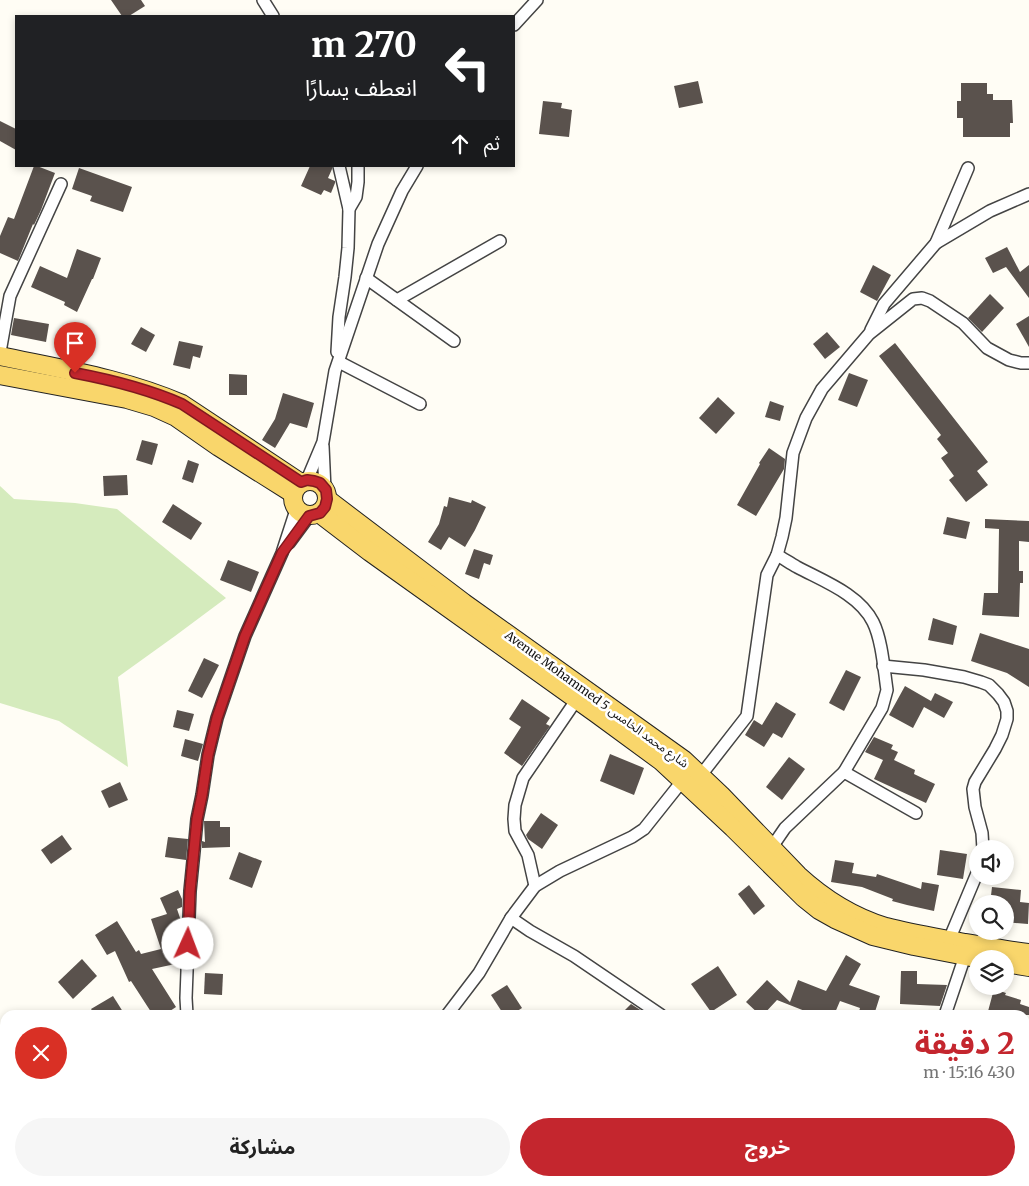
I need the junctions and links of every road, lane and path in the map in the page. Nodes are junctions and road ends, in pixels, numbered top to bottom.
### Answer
1 (263, 0) edge
2 (537, 0) edge
3 (273, 15) edge
4 (515, 24) edge
5 (339, 167) edge
6 (358, 167) edge
7 (416, 167) edge
8 (968, 168) dead end
9 (61, 184) dead end
10 (1029, 194) edge
11 (349, 209) junction
12 (500, 241) dead end
13 (936, 242) junction
14 (366, 278) junction
15 (5, 294) edge
16 (397, 300) junction
17 (869, 334) junction
18 (454, 341) dead end
19 (0, 352) edge
20 (0, 356) edge
21 (1029, 363) edge
22 (337, 367) junction
23 (0, 375) edge
24 (420, 404) dead end
25 (323, 442) junction
26 (310, 498) junction
27 (778, 555) junction
28 (883, 666) junction
29 (577, 699) junction
30 (844, 772) junction
31 (701, 775) junction
32 (683, 780) junction
33 (916, 813) dead end
34 (982, 840) edge
35 (772, 847) junction
36 (972, 885) edge
37 (535, 886) junction
38 (511, 918) junction
39 (949, 940) junction
40 (1029, 953) edge
41 (969, 956) edge
42 (1014, 964) edge
43 (969, 965) edge
44 (1029, 967) edge
45 (187, 1010) edge
46 (451, 1010) edge
47 (654, 1010) edge
48 (947, 1010) edge

1 - 3 street
2 - 4 street
5 - 11 street
6 - 11 street
7 - 14 street
8 - 13 street
9 - 15 street
10 - 13 street
11 - 22 street
12 - 16 street
13 - 17 street
14 - 16 street
14 - 22 street
15 - 19 street
16 - 18 street
17 - 21 street
17 - 27 street
20 - 26 main road, Avenue Mohammed 5 شارع محمد الخامس
22 - 24 street
22 - 25 street
23 - 26 main road, Avenue Mohammed 5 شارع محمد الخامس
25 - 26 street
25 - 26 street
26 - 29 main road, Avenue Mohammed 5 شارع محمد الخامس
26 - 31 main road, Avenue Mohammed 5 شارع محمد الخامس
26 - 45 street
27 - 28 street
27 - 31 street
28 - 30 street
28 - 34 street
29 - 32 main road, Avenue Mohammed 5 شارع محمد الخامس
29 - 37 street
30 - 33 street
30 - 35 street
31 - 35 main road, Avenue Mohammed 5 شارع محمد الخامس
32 - 37 street
32 - 41 main road, Avenue Mohammed 5 شارع محمد الخامس
35 - 39 main road, Avenue Mohammed 5 شارع محمد الخامس
36 - 39 street
37 - 38 street
38 - 46 street
38 - 47 street
39 - 40 main road, Avenue Mohammed 5 شارع محمد الخامس
42 - 44 main road
43 - 48 street

